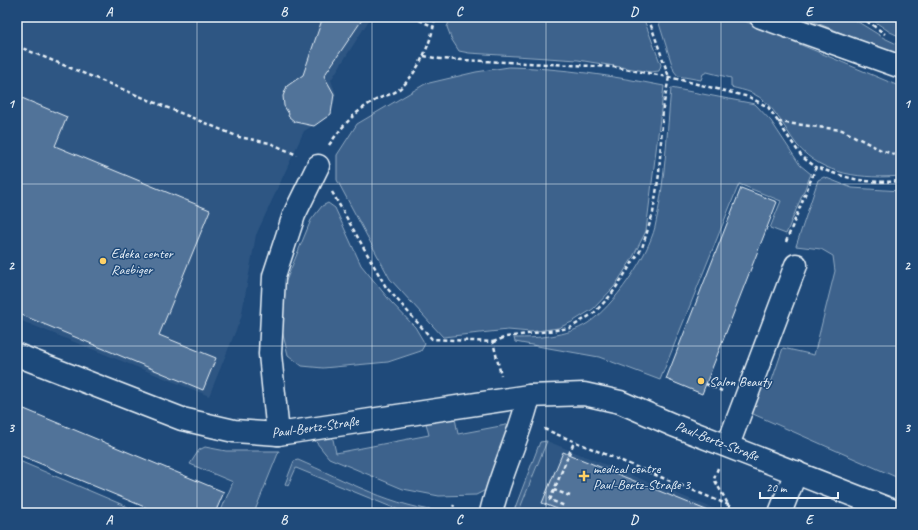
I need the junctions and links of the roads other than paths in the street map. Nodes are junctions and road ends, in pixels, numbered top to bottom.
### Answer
1 (770, 19) edge
2 (901, 67) edge
3 (318, 166) road end
4 (796, 265) road end
5 (17, 355) edge
6 (529, 396) junction
7 (278, 434) junction
8 (728, 445) junction
9 (796, 472) junction
10 (491, 513) edge
11 (780, 513) edge
12 (899, 513) edge

1 - 2 street
3 - 7 street
4 - 8 street
5 - 7 street, Paul-Bertz-Straße
6 - 7 street, Paul-Bertz-Straße
6 - 8 street, Paul-Bertz-Straße
6 - 10 street
8 - 9 street, Paul-Bertz-Straße
9 - 11 street
9 - 12 street, Paul-Bertz-Straße

